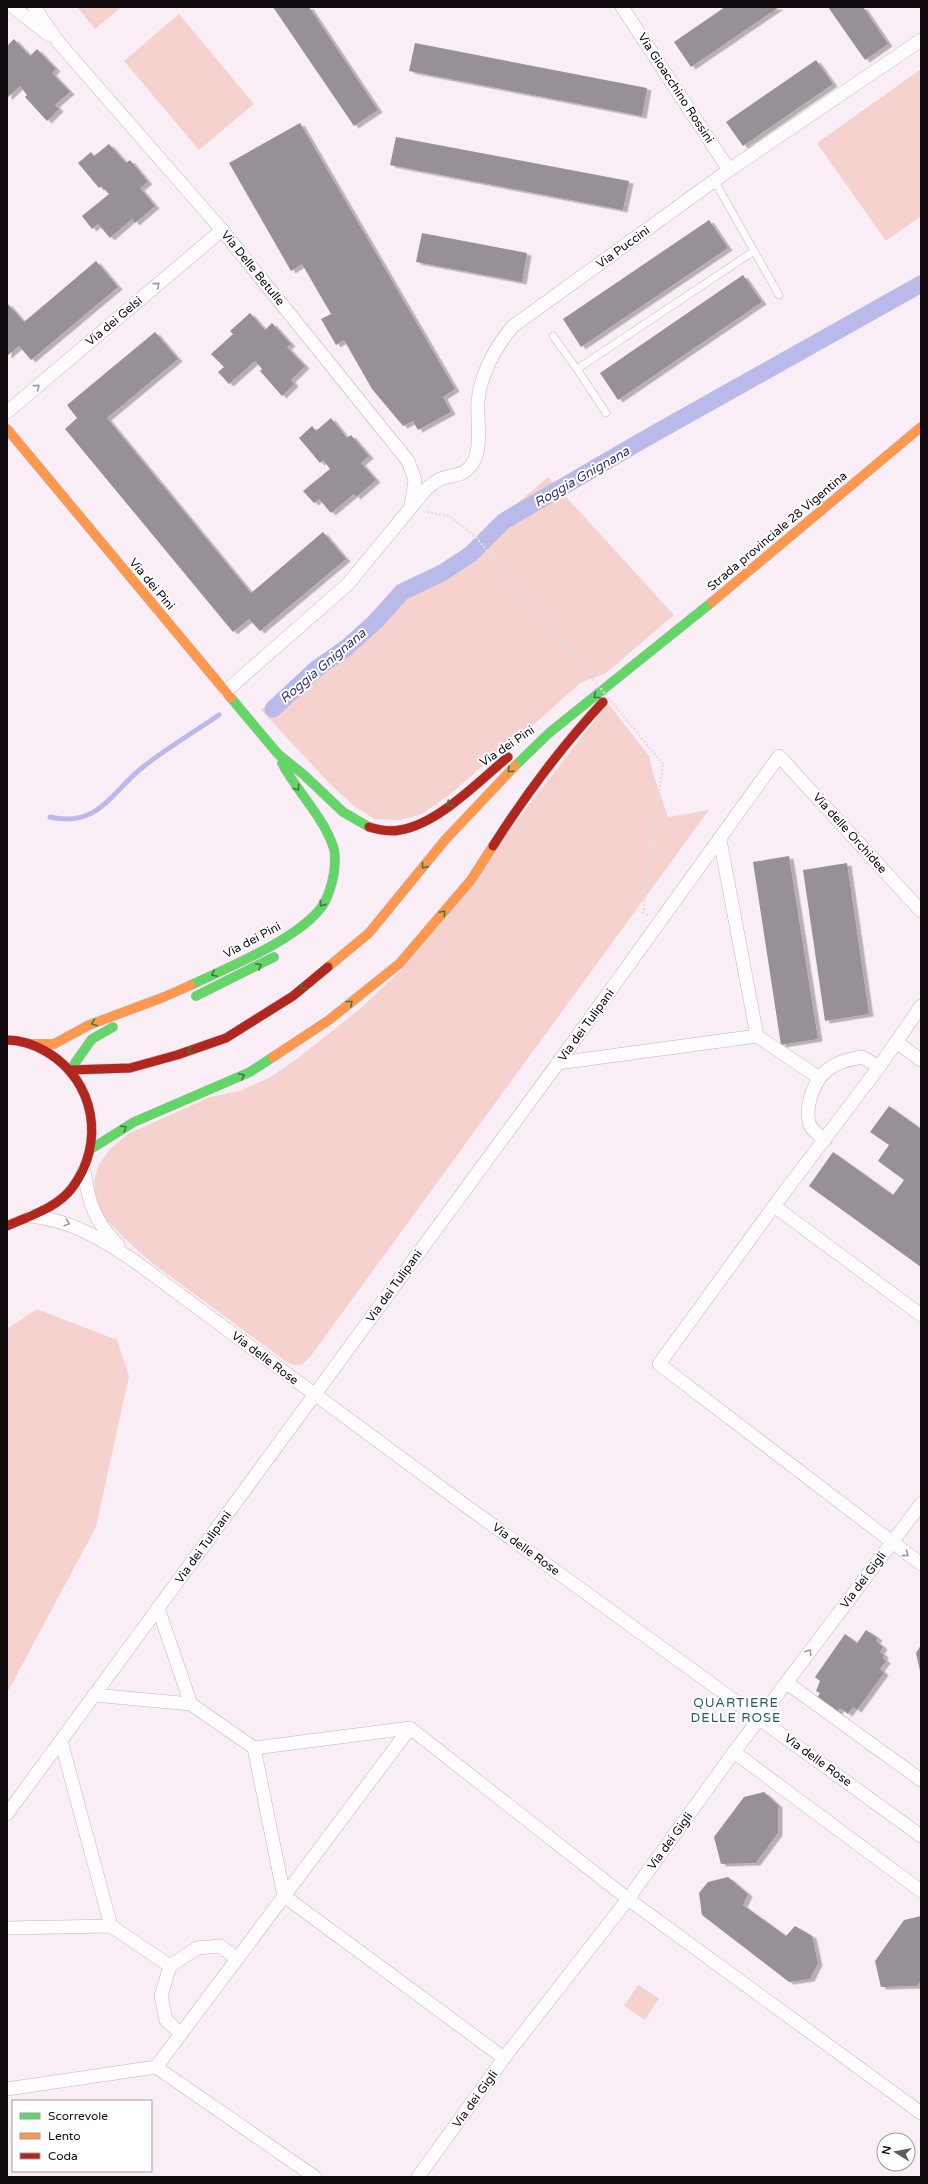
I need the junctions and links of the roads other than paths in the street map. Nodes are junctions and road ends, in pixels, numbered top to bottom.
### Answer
1 (13, 7) edge
2 (34, 7) edge
3 (622, 7) edge
4 (921, 40) edge
5 (59, 43) junction
6 (729, 170) junction
7 (714, 180) junction
8 (222, 230) junction
9 (754, 251) junction
10 (779, 295) dead end
11 (553, 336) dead end
12 (577, 369) junction
13 (7, 412) edge
14 (606, 413) dead end
15 (921, 427) edge
16 (7, 429) edge
17 (410, 509) junction
18 (648, 655) junction
19 (226, 691) junction
20 (549, 733) junction
21 (278, 754) junction
22 (779, 756) joint
23 (334, 806) junction
24 (341, 824) dead end
25 (720, 840) junction
26 (344, 848) dead end
27 (921, 911) edge
28 (323, 920) dead end
29 (282, 953) dead end
30 (190, 998) dead end
31 (921, 1006) edge
32 (148, 1013) dead end
33 (757, 1036) junction
34 (7, 1040) edge
35 (896, 1042) junction
36 (30, 1044) junction
37 (921, 1060) edge
38 (558, 1063) junction
39 (879, 1067) junction
40 (70, 1070) junction
41 (818, 1077) junction
42 (825, 1140) junction
43 (91, 1149) junction
44 (84, 1170) junction
45 (774, 1206) junction
46 (29, 1216) junction
47 (7, 1220) edge
48 (7, 1226) edge
49 (133, 1260) junction
50 (921, 1315) edge
51 (314, 1395) junction
52 (921, 1504) edge
53 (892, 1543) junction
54 (921, 1564) edge
55 (158, 1608) junction
56 (786, 1683) junction
57 (94, 1695) junction
58 (191, 1704) junction
59 (760, 1718) junction
60 (410, 1728) junction
61 (61, 1741) junction
62 (254, 1748) junction
63 (734, 1752) junction
64 (921, 1780) edge
65 (7, 1814) edge
66 (921, 1836) edge
67 (921, 1891) edge
68 (284, 1896) junction
69 (628, 1899) junction
70 (111, 1926) junction
71 (7, 1928) edge
72 (237, 1958) junction
73 (170, 1966) junction
74 (181, 2034) junction
75 (504, 2058) junction
76 (156, 2067) junction
77 (7, 2089) edge
78 (921, 2113) edge
79 (315, 2177) edge
80 (418, 2177) edge

1 - 5 street, Via Delle Betulle
2 - 5 street, Via Delle Betulle
3 - 6 street, Via Gioacchino Rossini
4 - 6 street, Via Puccini
5 - 8 street, Via Delle Betulle
6 - 7 street, Via Puccini
7 - 9 lane
7 - 17 street, Via Puccini
13 -> 8 street, Via dei Gelsi
8 - 17 street, Via Delle Betulle
9 - 10 lane
9 - 12 lane
11 - 12 lane
12 - 14 lane
15 - 18 main road, Strada provinciale 28 Vigentina
16 - 19 main road, Via dei Pini
17 - 19 street, Via Puccini
18 -> 20 main road
43 -> 18 main road
19 - 21 main road, Via dei Pini
20 -> 23 main road, Via dei Pini
20 -> 40 main road
21 - 23 main road, Via dei Pini
21 -> 36 main road, Via dei Pini
22 - 25 street, Via dei Tulipani
22 - 27 street, Via delle Orchidee
23 - 24 main road, Via dei Pini
25 - 33 street
25 - 38 street, Via dei Tulipani
26 - 28 main road
30 -> 29 main road
31 - 35 street
32 - 40 main road
33 - 38 street
33 - 41 street
34 - 36 main road
35 - 37 street
35 - 39 street
36 - 40 main road
38 - 51 street, Via dei Tulipani
39 - 41 street
39 - 42 street
40 - 43 main road
41 - 42 street
42 - 45 street
43 - 44 main road
44 - 46 main road
44 - 49 street, Via delle Rose
45 - 50 street
45 - 53 street
46 - 47 main road
46 - 48 main road
46 -> 49 street, Via delle Rose
49 - 51 street, Via delle Rose
51 - 55 street, Via dei Tulipani
51 - 59 street, Via delle Rose
52 - 53 street, Via dei Gigli
53 -> 54 street
56 -> 53 street, Via dei Gigli
55 - 57 street, Via dei Tulipani
55 - 58 street
56 - 59 street, Via dei Gigli
56 - 64 street
57 - 58 street
57 - 61 street, Via dei Tulipani
58 - 62 street
59 - 63 street, Via dei Gigli
59 - 66 street, Via delle Rose
60 - 62 street
60 - 68 street
60 - 69 street
61 - 65 street, Via dei Tulipani
61 - 70 street
62 - 68 street
63 - 67 street
63 - 69 street, Via dei Gigli
68 - 72 street
68 - 75 street
69 - 75 street, Via dei Gigli
69 - 78 street
70 - 71 street
70 - 73 street
72 - 73 street
72 - 74 street
73 - 74 street
74 - 76 street
75 - 80 street, Via dei Gigli
76 - 77 street
76 - 79 street

